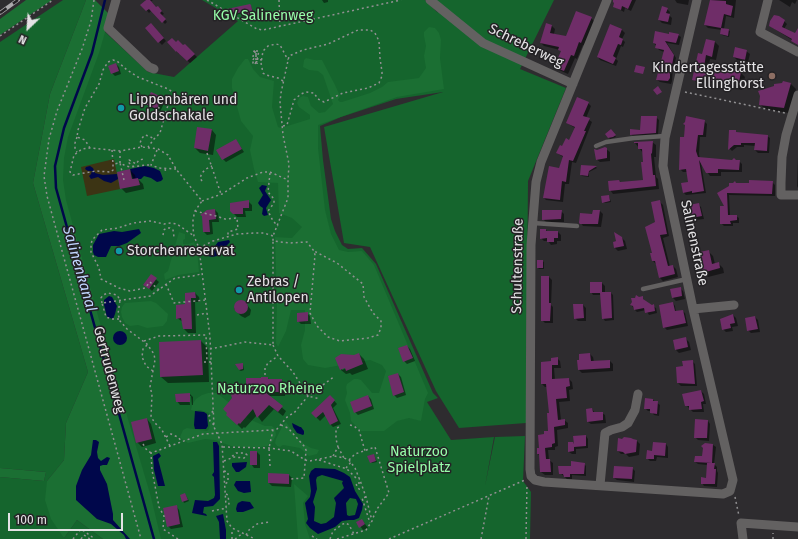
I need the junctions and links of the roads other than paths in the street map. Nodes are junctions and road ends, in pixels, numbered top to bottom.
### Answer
1 (116, 0) edge
2 (430, 0) edge
3 (607, 0) edge
4 (697, 0) edge
5 (768, 0) edge
6 (798, 52) edge
7 (154, 69) dead end
8 (573, 84) junction
9 (798, 96) edge
10 (665, 136) junction
11 (596, 146) dead end
12 (798, 195) edge
13 (533, 223) junction
14 (577, 226) dead end
15 (687, 279) junction
16 (643, 289) dead end
17 (734, 305) dead end
18 (693, 309) junction
19 (638, 394) dead end
20 (600, 485) junction
21 (730, 491) joint
22 (798, 526) edge
23 (743, 539) edge

1 - 7 street
2 - 8 street, Schreberweg
3 - 8 street, Schultenstraße
4 - 10 street, Salinenstraße
5 - 6 street
8 - 13 street, Schultenstraße
9 - 12 street
10 - 11 lane
10 - 15 street, Salinenstraße
13 - 14 lane
13 - 20 street, Schultenstraße
15 - 16 lane
15 - 18 street, Salinenstraße
17 - 18 street
18 - 21 street, Salinenstraße
19 - 20 street
20 - 21 street, Schultenstraße
22 - 23 street

